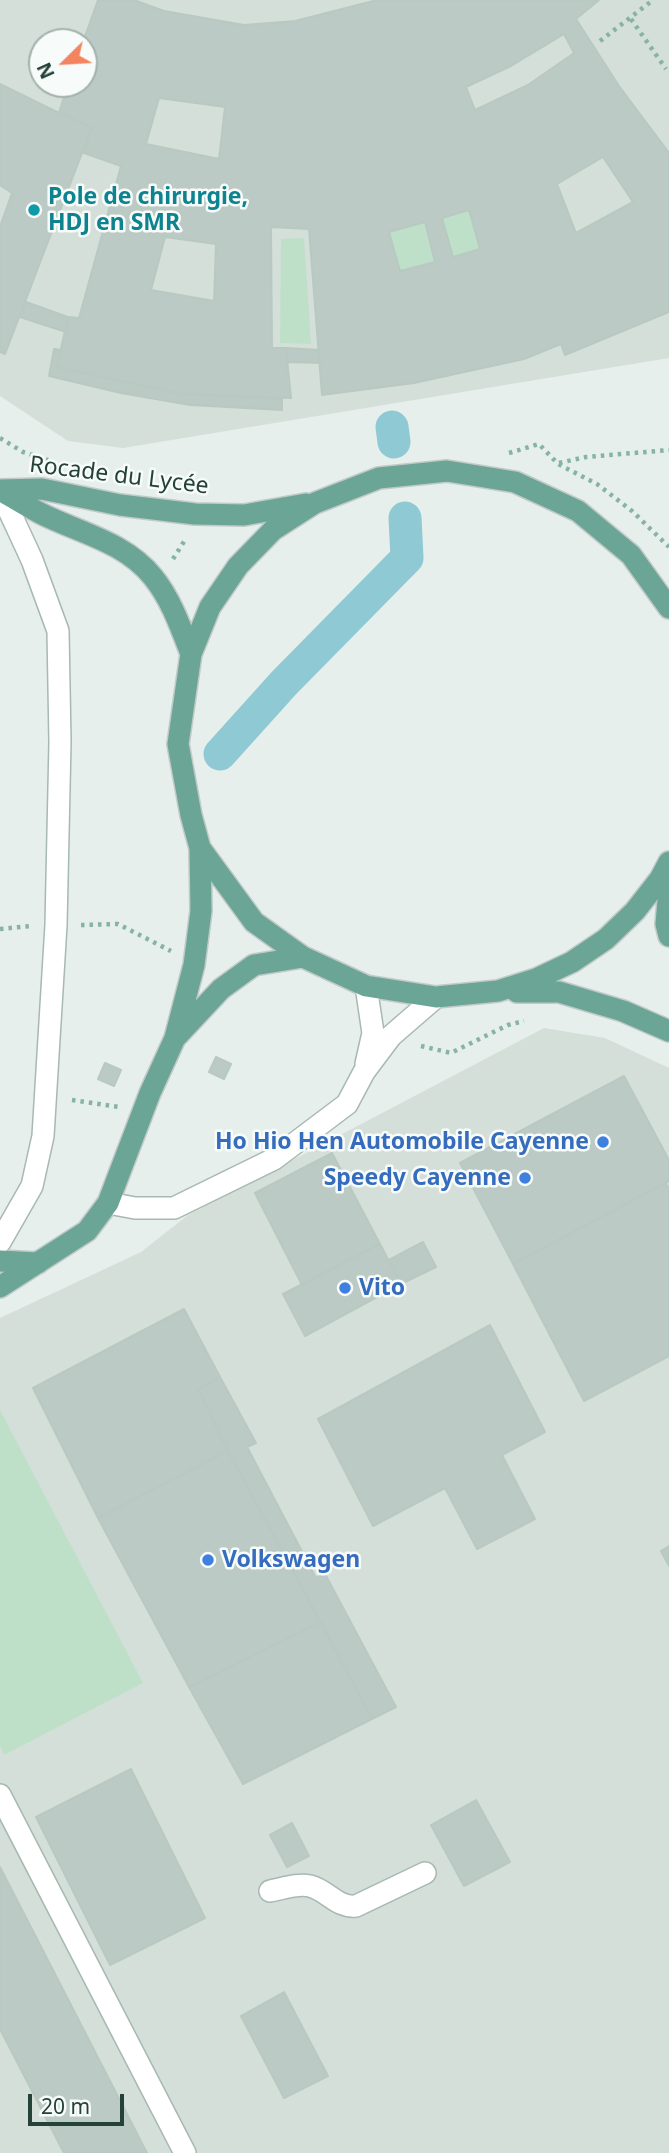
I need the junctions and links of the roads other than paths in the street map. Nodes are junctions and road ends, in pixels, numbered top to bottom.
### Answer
1 (0, 491) edge
2 (314, 503) junction
3 (669, 608) edge
4 (191, 654) junction
5 (200, 848) junction
6 (669, 862) edge
7 (669, 889) edge
8 (669, 936) edge
9 (303, 957) junction
10 (366, 986) junction
11 (498, 991) junction
12 (436, 997) junction
13 (669, 1031) edge
14 (176, 1038) junction
15 (364, 1072) junction
16 (108, 1203) junction
17 (1, 1238) edge
18 (0, 1261) edge
19 (38, 1263) junction
20 (0, 1287) edge
21 (0, 1795) edge
22 (425, 1873) dead end
23 (270, 1891) dead end
24 (185, 2153) edge

1 - 17 street
2 - 3 main road
2 - 4 main road
2 - 4 main road, Rocade du Lycée
4 - 5 main road
5 - 9 main road
5 - 14 main road
6 - 11 main road
7 - 8 main road
9 - 10 main road
9 - 14 main road
10 - 12 main road
10 - 15 street
11 - 12 main road
11 - 13 main road
12 - 15 street
14 - 16 main road
15 - 16 street
16 - 19 main road
17 - 19 street
18 - 19 main road
19 - 20 main road
21 - 24 street
22 - 23 street

